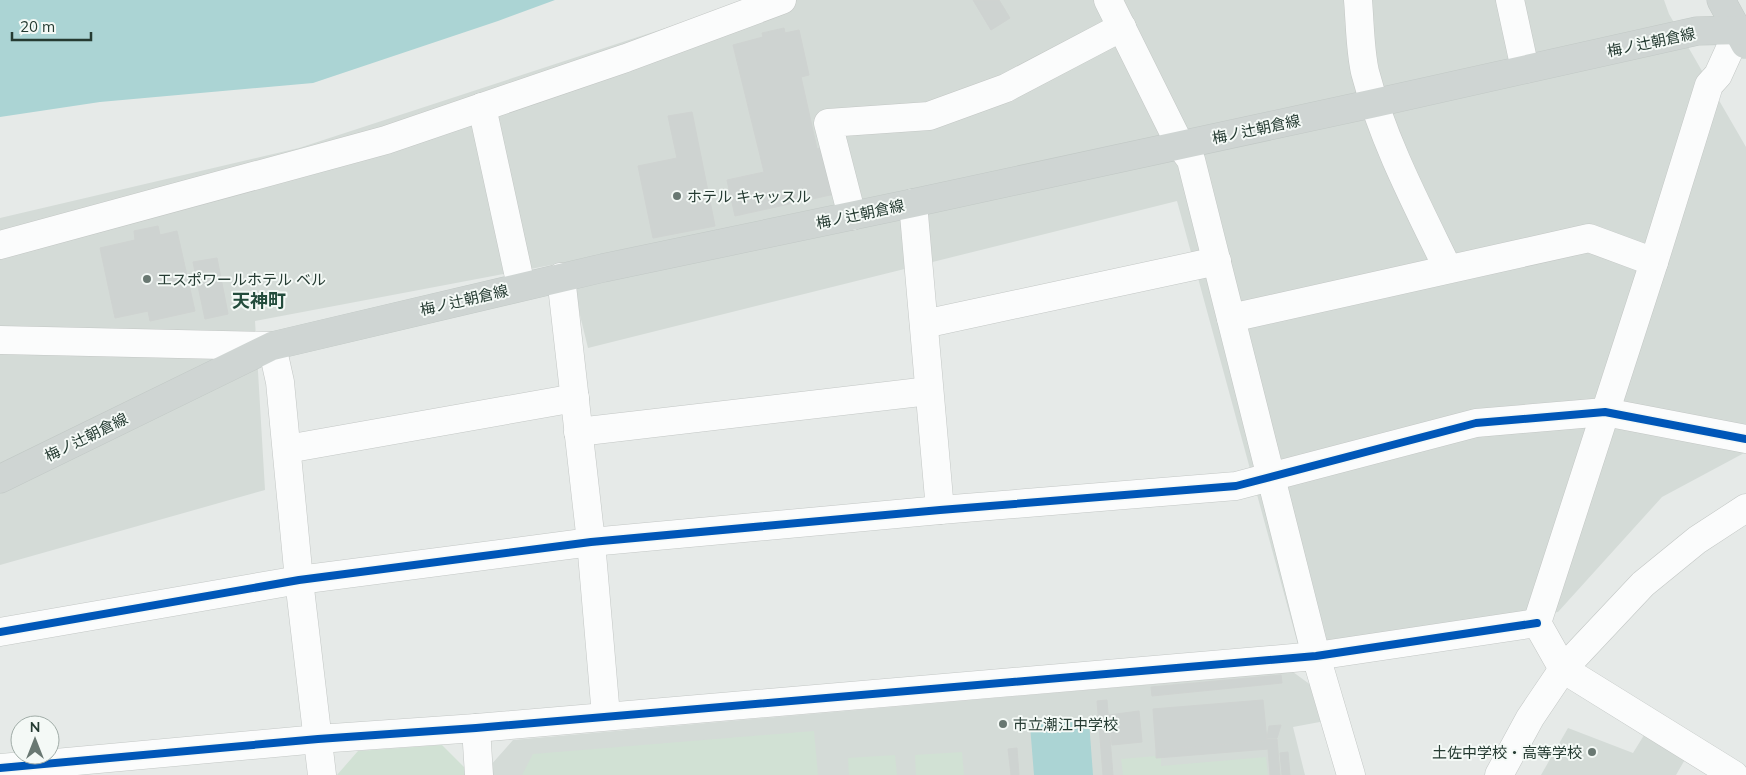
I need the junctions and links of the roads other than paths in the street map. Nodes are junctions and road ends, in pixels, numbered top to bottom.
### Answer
1 (782, 0) edge
2 (1108, 0) edge
3 (1358, 0) edge
4 (1510, 0) edge
5 (1721, 0) edge
6 (1122, 27) junction
7 (1744, 35) edge
8 (1525, 69) junction
9 (1375, 103) junction
10 (482, 107) junction
11 (1180, 145) junction
12 (913, 203) junction
13 (852, 216) junction
14 (0, 245) edge
15 (1217, 262) junction
16 (1654, 262) junction
17 (1448, 269) junction
18 (561, 277) junction
19 (521, 286) junction
20 (1231, 318) junction
21 (924, 324) junction
22 (0, 340) edge
23 (272, 346) junction
24 (929, 391) junction
25 (575, 398) junction
26 (1605, 412) junction
27 (578, 432) junction
28 (1746, 439) edge
29 (286, 449) junction
30 (1270, 477) junction
31 (0, 479) edge
32 (1746, 508) edge
33 (940, 510) junction
34 (591, 542) junction
35 (299, 580) junction
36 (1537, 623) junction
37 (0, 632) edge
38 (1316, 656) junction
39 (1563, 669) junction
40 (606, 716) junction
41 (476, 728) junction
42 (318, 739) junction
43 (0, 768) edge
44 (322, 775) edge
45 (479, 775) edge
46 (1350, 775) edge
47 (1499, 775) edge
48 (1734, 775) edge

1 - 10 street
2 - 6 street
3 - 9 street
4 - 8 street
5 - 7 main road
6 - 11 street
6 - 13 street
7 - 8 main road, 梅ノ辻朝倉線
7 - 16 street
8 - 9 main road, 梅ノ辻朝倉線
9 - 11 main road, 梅ノ辻朝倉線
9 - 17 street
10 - 14 street
10 - 19 street
11 - 12 main road, 梅ノ辻朝倉線
11 - 15 street
12 - 13 main road, 梅ノ辻朝倉線
12 - 21 street
13 - 18 main road, 梅ノ辻朝倉線
15 - 20 street
15 - 21 street
16 - 17 street
16 - 26 street
17 - 20 street
18 - 19 main road, 梅ノ辻朝倉線
18 - 25 street
19 - 23 main road, 梅ノ辻朝倉線
20 - 30 street
21 - 24 street
22 - 23 street
23 - 29 street
23 - 31 main road, 梅ノ辻朝倉線
24 - 27 street
24 - 33 street
25 - 27 street
25 - 29 street
26 - 28 street
26 - 30 street
26 - 36 street
27 - 34 street
29 - 35 street
30 - 33 street
30 - 38 street
32 - 39 street
33 - 34 street
34 - 35 street
34 - 40 street
35 - 37 street
35 - 42 street
36 - 38 street
36 - 39 street
38 - 40 street
38 - 46 street
39 - 47 street
39 - 48 street
40 - 41 street
41 - 42 street
41 - 45 street
42 - 43 street
42 - 44 street

